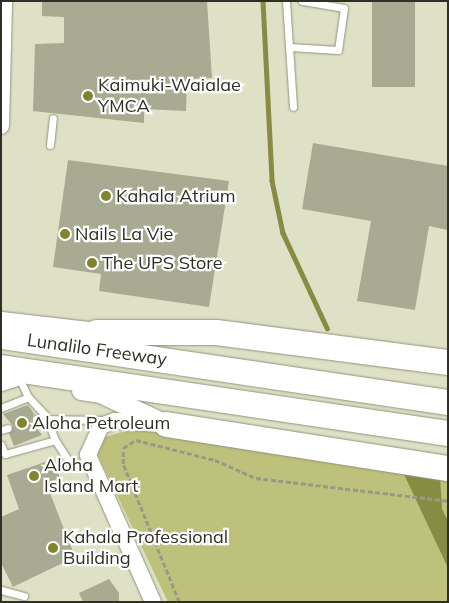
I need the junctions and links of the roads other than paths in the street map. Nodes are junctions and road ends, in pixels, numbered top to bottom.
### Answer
1 (4, 1) edge
2 (286, 1) edge
3 (302, 1) edge
4 (289, 47) junction
5 (293, 107) dead end
6 (54, 118) dead end
7 (1, 126) edge
8 (50, 146) dead end
9 (4, 323) edge
10 (96, 332) joint
11 (448, 362) edge
12 (8, 377) edge
13 (28, 397) junction
14 (448, 402) edge
15 (1, 408) edge
16 (46, 416) junction
17 (36, 419) dead end
18 (115, 421) junction
19 (166, 424) junction
20 (448, 433) edge
21 (55, 440) junction
22 (1, 445) edge
23 (3, 454) edge
24 (90, 461) junction
25 (448, 468) edge
26 (1, 590) edge
27 (24, 596) dead end
28 (153, 602) edge

1 - 7 street
2 - 4 lane
3 - 4 lane
4 - 5 lane
6 - 8 lane
9 - 10 main road
9 - 14 highway, Lunalilo Freeway
10 - 11 highway
12 - 13 lane
12 - 19 main road
12 - 20 highway, Lunalilo Freeway
13 - 15 lane
13 - 16 lane
16 - 17 lane
16 - 18 lane
16 - 21 lane
18 - 19 street
18 - 24 street
19 - 25 highway
21 - 23 lane
21 - 24 lane
22 - 23 lane
24 - 28 street
26 - 27 lane

